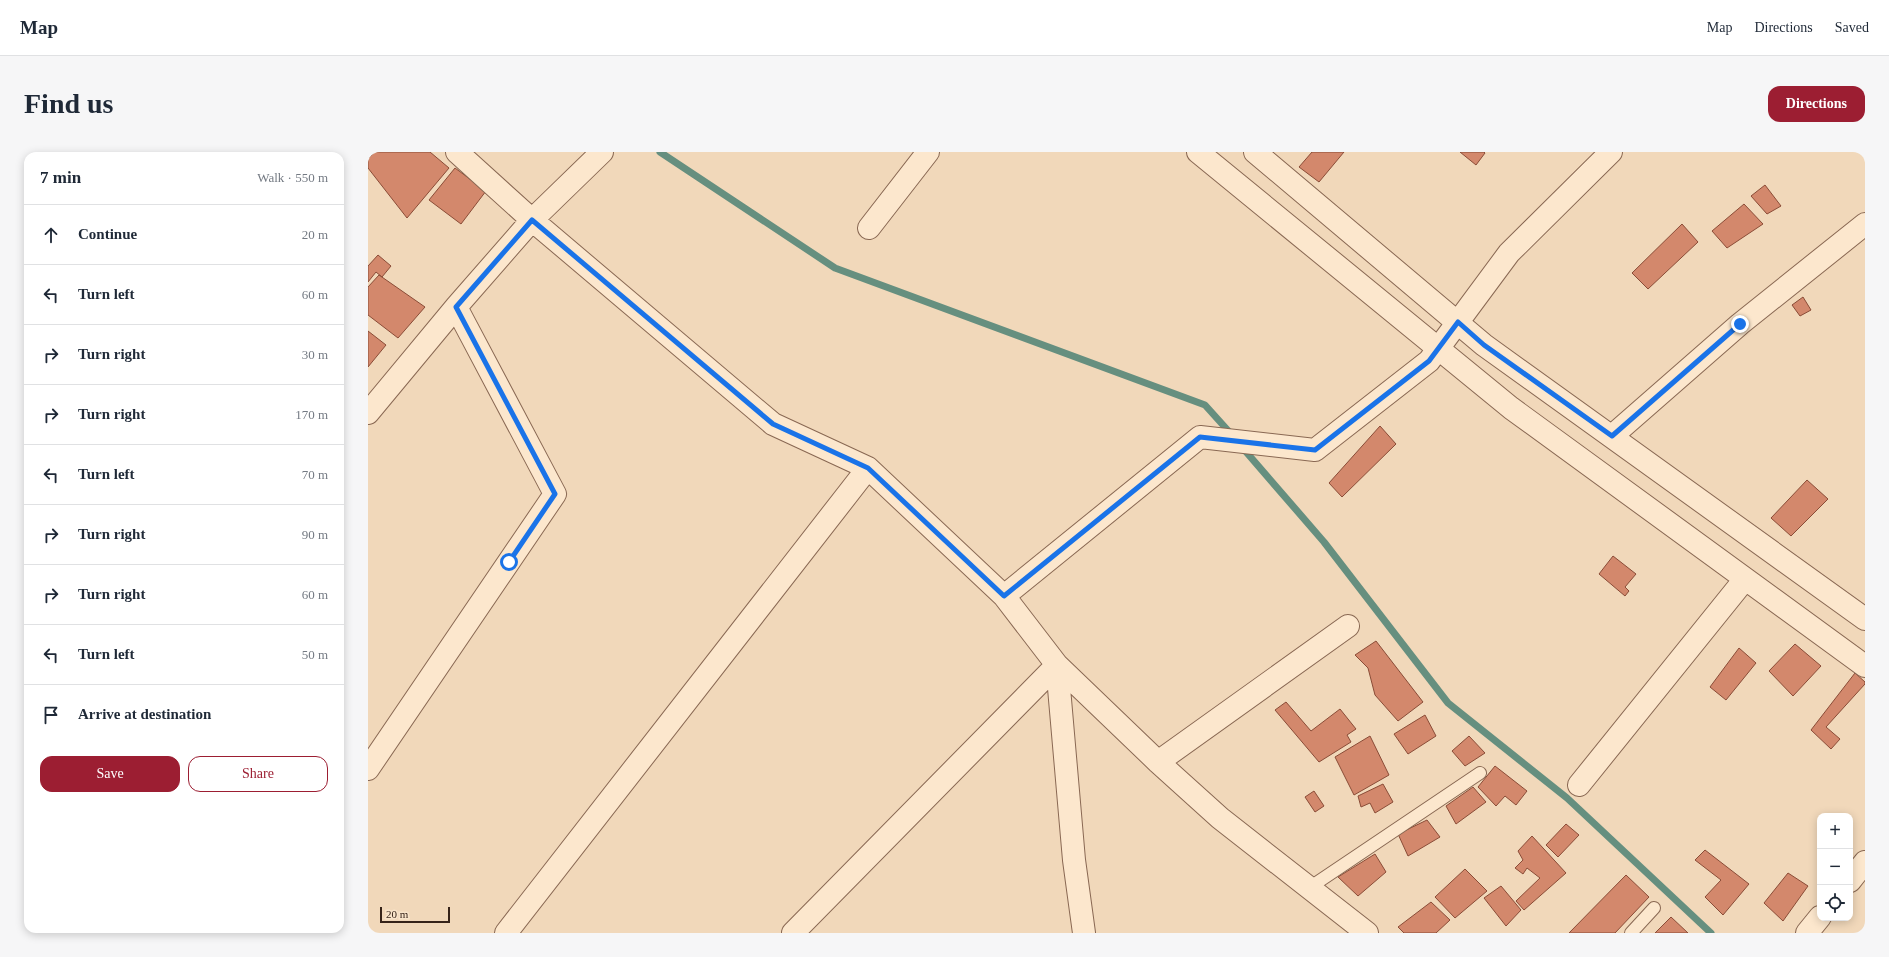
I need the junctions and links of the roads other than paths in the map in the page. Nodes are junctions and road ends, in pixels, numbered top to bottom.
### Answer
1 (457, 152) edge
2 (602, 152) edge
3 (928, 152) edge
4 (1198, 152) edge
5 (1255, 152) edge
6 (1611, 152) edge
7 (532, 220) junction
8 (1865, 224) edge
9 (868, 228) dead end
10 (456, 307) junction
11 (1458, 322) junction
12 (1438, 349) junction
13 (368, 414) edge
14 (1612, 436) junction
15 (868, 468) junction
16 (1745, 579) junction
17 (1004, 596) junction
18 (1865, 620) edge
19 (1348, 626) dead end
20 (1057, 665) junction
21 (1865, 666) edge
22 (1158, 762) junction
23 (368, 769) edge
24 (1480, 773) dead end
25 (1579, 785) dead end
26 (1865, 862) edge
27 (1853, 877) edge
28 (1309, 888) junction
29 (1654, 908) dead end
30 (1817, 921) edge
31 (506, 933) edge
32 (793, 933) edge
33 (1084, 933) edge
34 (1367, 933) edge
35 (1631, 933) edge
36 (1807, 933) edge

1 - 7 street
2 - 7 street
3 - 9 street
4 - 12 street
5 - 11 street
6 - 11 street
7 - 10 street
7 - 15 street
8 - 14 street
10 - 13 street
10 - 23 street
11 - 12 street
11 - 14 street
12 - 16 street
12 - 17 street
14 - 18 street
15 - 17 street
15 - 31 street
16 - 21 street
16 - 25 street
17 - 20 street
19 - 22 street
20 - 22 street
20 - 32 street
20 - 33 street
22 - 28 street
24 - 28 lane
26 - 27 street
28 - 34 street
29 - 35 lane
30 - 36 street

